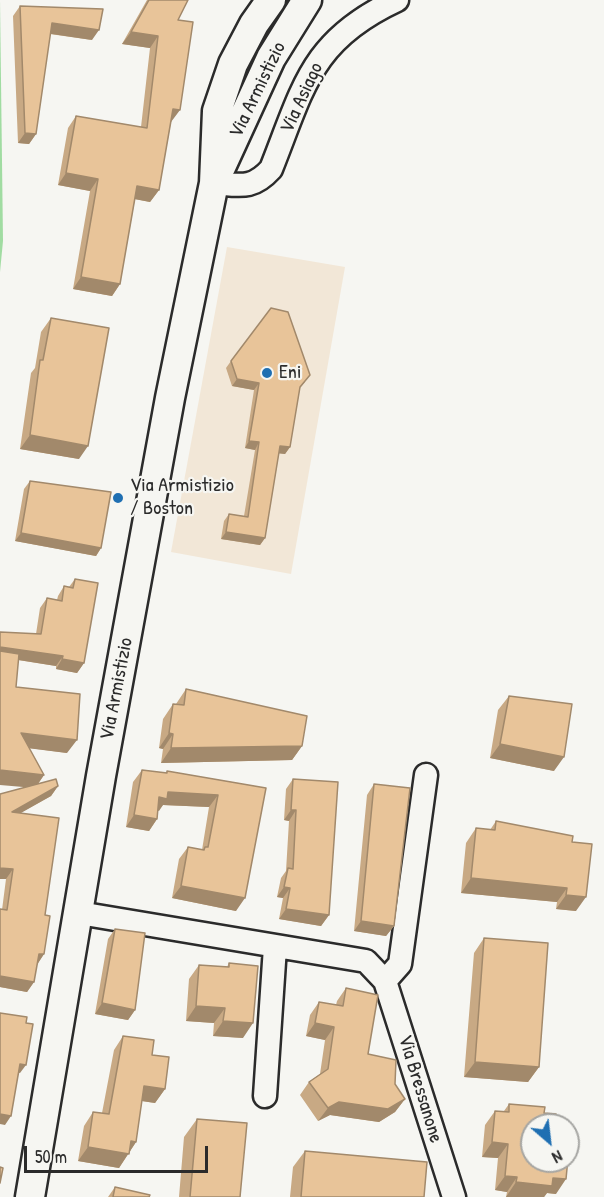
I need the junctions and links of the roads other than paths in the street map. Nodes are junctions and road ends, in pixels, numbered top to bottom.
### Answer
1 (271, 0) edge
2 (307, 0) edge
3 (397, 0) edge
4 (214, 183) junction
5 (426, 775) dead end
6 (79, 913) junction
7 (274, 947) junction
8 (385, 981) junction
9 (265, 1096) dead end
10 (30, 1197) edge
11 (454, 1197) edge

1 - 4 street, Via Armistizio
2 - 4 street, Via Armistizio
3 - 4 street, Via Asiago
4 - 6 street, Via Armistizio
5 - 8 street
6 - 7 street, Via Bressanone
6 - 10 street, Via Armistizio
7 - 8 street, Via Bressanone
7 - 9 street
8 - 11 street, Via Bressanone

